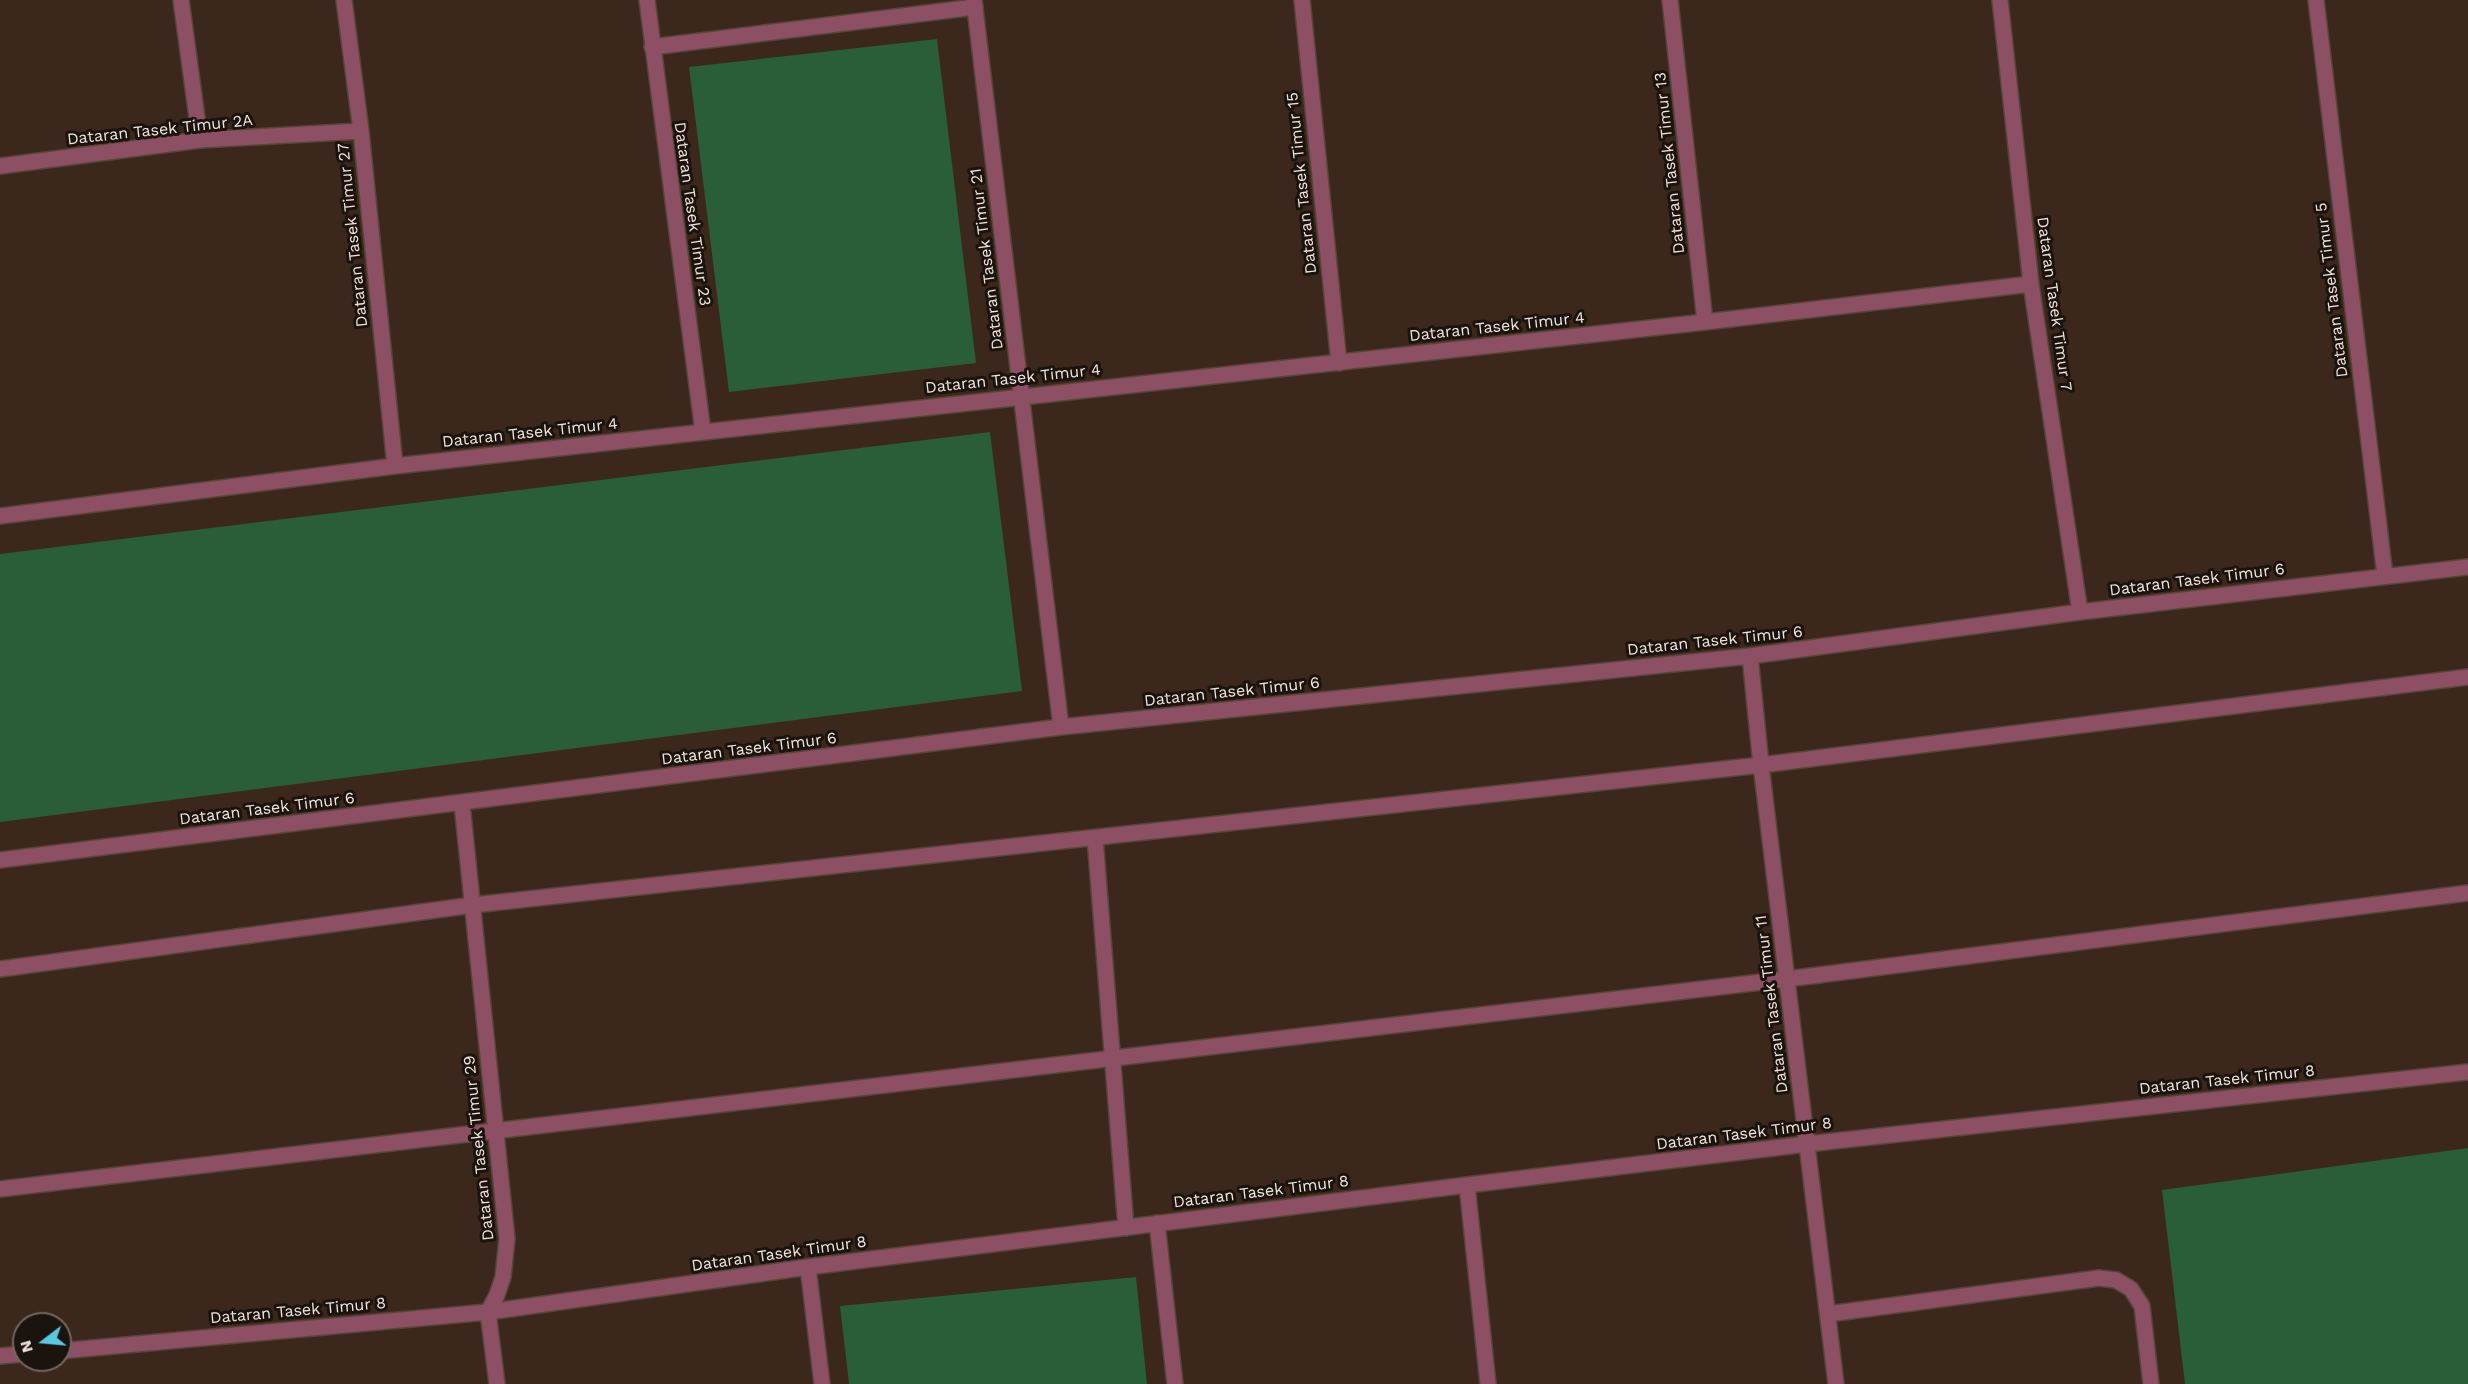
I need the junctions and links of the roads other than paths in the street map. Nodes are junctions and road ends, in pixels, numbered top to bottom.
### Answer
1 (181, 0) edge
2 (344, 0) edge
3 (647, 0) edge
4 (1302, 0) edge
5 (1670, 0) edge
6 (2000, 0) edge
7 (2316, 0) edge
8 (975, 4) edge
9 (652, 47) junction
10 (361, 131) junction
11 (200, 140) junction
12 (0, 166) edge
13 (2031, 284) junction
14 (1706, 322) junction
15 (1339, 363) junction
16 (1021, 397) junction
17 (703, 432) junction
18 (395, 466) junction
19 (0, 516) edge
20 (2468, 567) edge
21 (2385, 576) junction
22 (2080, 612) junction
23 (1750, 656) junction
24 (2468, 677) edge
25 (1061, 727) junction
26 (1761, 765) junction
27 (462, 804) junction
28 (1095, 838) junction
29 (0, 860) edge
30 (2468, 893) edge
31 (473, 905) junction
32 (0, 969) edge
33 (1787, 979) junction
34 (1113, 1057) junction
35 (2468, 1072) edge
36 (495, 1132) junction
37 (1807, 1144) junction
38 (1467, 1185) junction
39 (0, 1189) edge
40 (1157, 1223) junction
41 (1126, 1228) junction
42 (808, 1267) junction
43 (488, 1312) junction
44 (1828, 1314) junction
45 (72, 1350) edge
46 (497, 1384) edge
47 (822, 1384) edge
48 (1175, 1384) edge
49 (1488, 1384) edge
50 (1836, 1384) edge
51 (2151, 1384) edge

1 - 11 street
2 - 10 street, Dataran Tasek Timur 27
3 - 9 street, Dataran Tasek Timur 23
4 - 15 street, Dataran Tasek Timur 15
5 - 14 street, Dataran Tasek Timur 13
6 - 13 street, Dataran Tasek Timur 7
7 - 21 street, Dataran Tasek Timur 5
8 - 9 street
8 - 16 street, Dataran Tasek Timur 21
9 - 17 street, Dataran Tasek Timur 23
10 - 11 street, Dataran Tasek Timur 2A
10 - 18 street, Dataran Tasek Timur 27
11 - 12 street, Dataran Tasek Timur 2A
13 - 14 street, Dataran Tasek Timur 4
13 - 22 street, Dataran Tasek Timur 7
14 - 15 street, Dataran Tasek Timur 4
15 - 16 street, Dataran Tasek Timur 4
16 - 17 street, Dataran Tasek Timur 4
16 - 25 street, Dataran Tasek Timur 21
17 - 18 street, Dataran Tasek Timur 4
18 - 19 street, Dataran Tasek Timur 4
20 - 21 street, Dataran Tasek Timur 6
21 - 22 street, Dataran Tasek Timur 6
22 - 23 street, Dataran Tasek Timur 6
23 - 25 street, Dataran Tasek Timur 6
23 - 26 street, Dataran Tasek Timur 11
24 - 26 street
25 - 27 street, Dataran Tasek Timur 6
26 - 28 street
26 - 33 street, Dataran Tasek Timur 11
27 - 29 street, Dataran Tasek Timur 6
27 - 31 street, Dataran Tasek Timur 29
28 - 31 street
28 - 34 street
30 - 33 street
31 - 32 street
31 - 36 street, Dataran Tasek Timur 29
33 - 34 street
33 - 37 street, Dataran Tasek Timur 11
34 - 36 street
34 - 41 street
35 - 37 street, Dataran Tasek Timur 8
36 - 39 street
36 - 43 street, Dataran Tasek Timur 29
37 - 38 street, Dataran Tasek Timur 8
37 - 44 street, Dataran Tasek Timur 11
38 - 40 street, Dataran Tasek Timur 8
38 - 49 street
40 - 41 street, Dataran Tasek Timur 8
40 - 48 street
41 - 42 street, Dataran Tasek Timur 8
42 - 43 street, Dataran Tasek Timur 8
42 - 47 street
43 - 45 street, Dataran Tasek Timur 8
43 - 46 street
44 - 50 street, Dataran Tasek Timur 11
44 - 51 street

